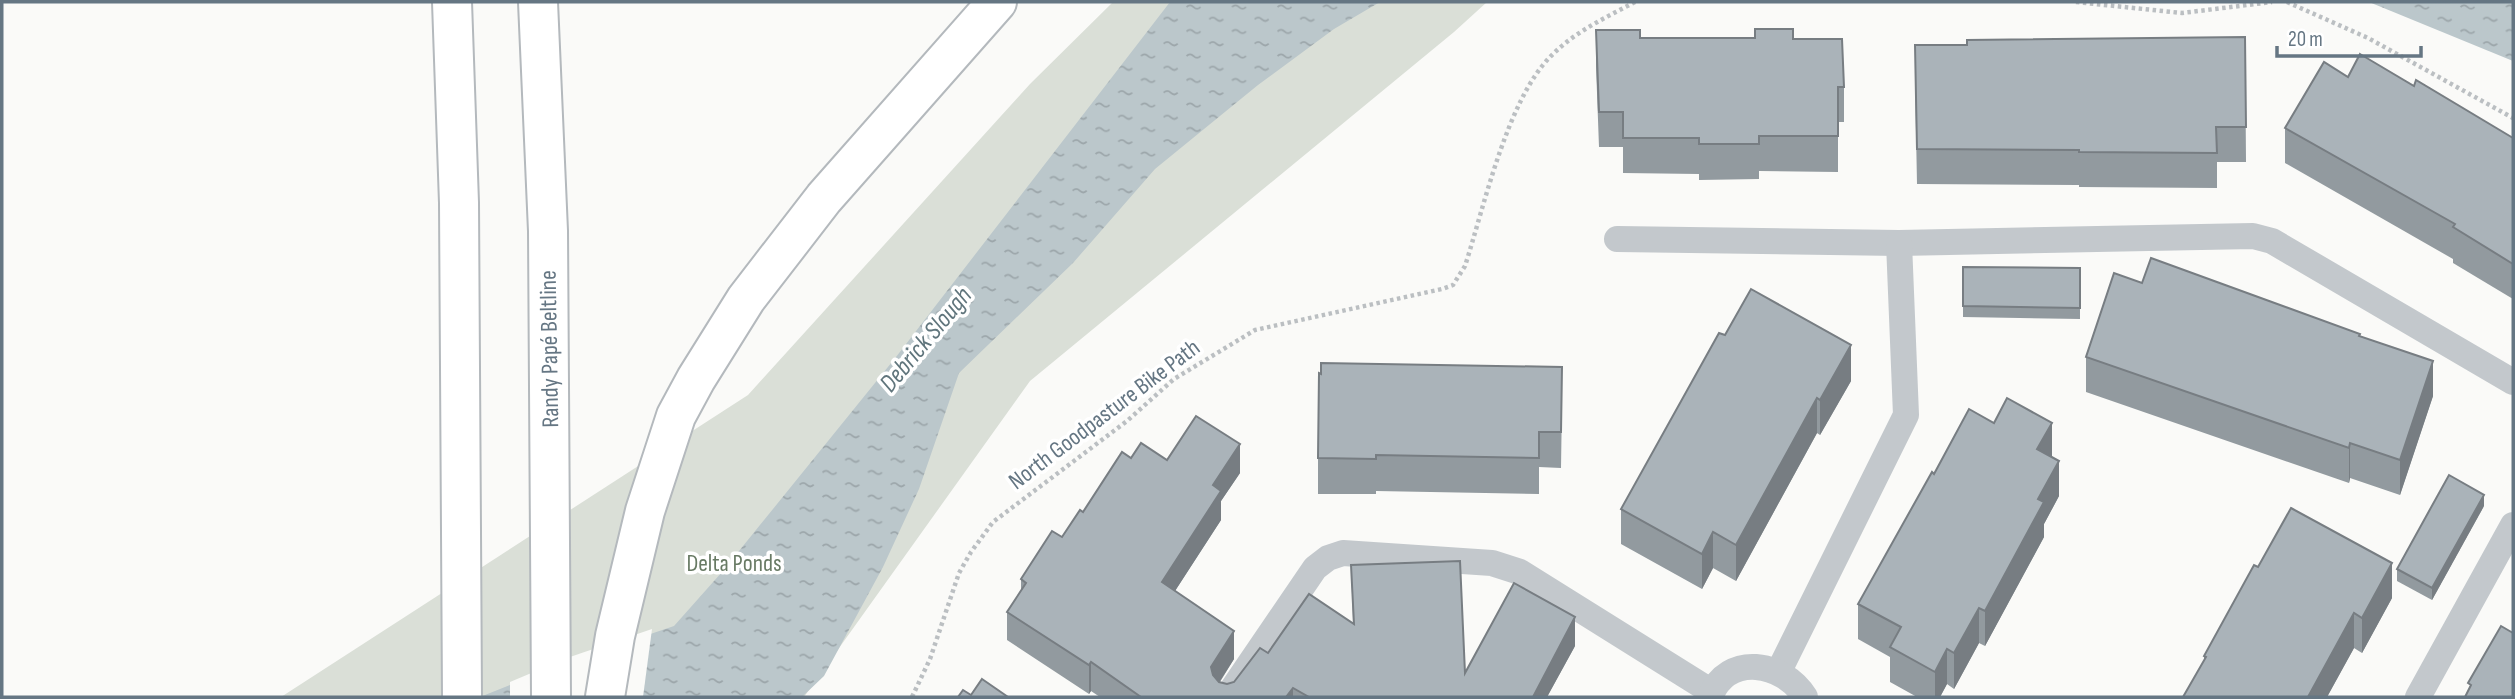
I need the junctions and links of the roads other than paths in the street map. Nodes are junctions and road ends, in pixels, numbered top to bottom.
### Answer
1 (452, 2) edge
2 (538, 2) edge
3 (997, 2) edge
4 (1617, 239) dead end
5 (1899, 243) junction
6 (2513, 382) edge
7 (2513, 525) edge
8 (1779, 671) junction
9 (1711, 695) edge
10 (462, 697) edge
11 (551, 697) edge
12 (605, 697) edge
13 (1227, 697) edge
14 (1805, 697) edge
15 (2418, 697) edge

1 - 10 highway
2 - 11 highway, Randy Papé Beltline
3 - 12 highway
4 - 5 lane
5 - 6 lane
5 - 8 lane
7 - 15 lane
8 - 9 lane
8 - 14 lane
9 - 13 lane

